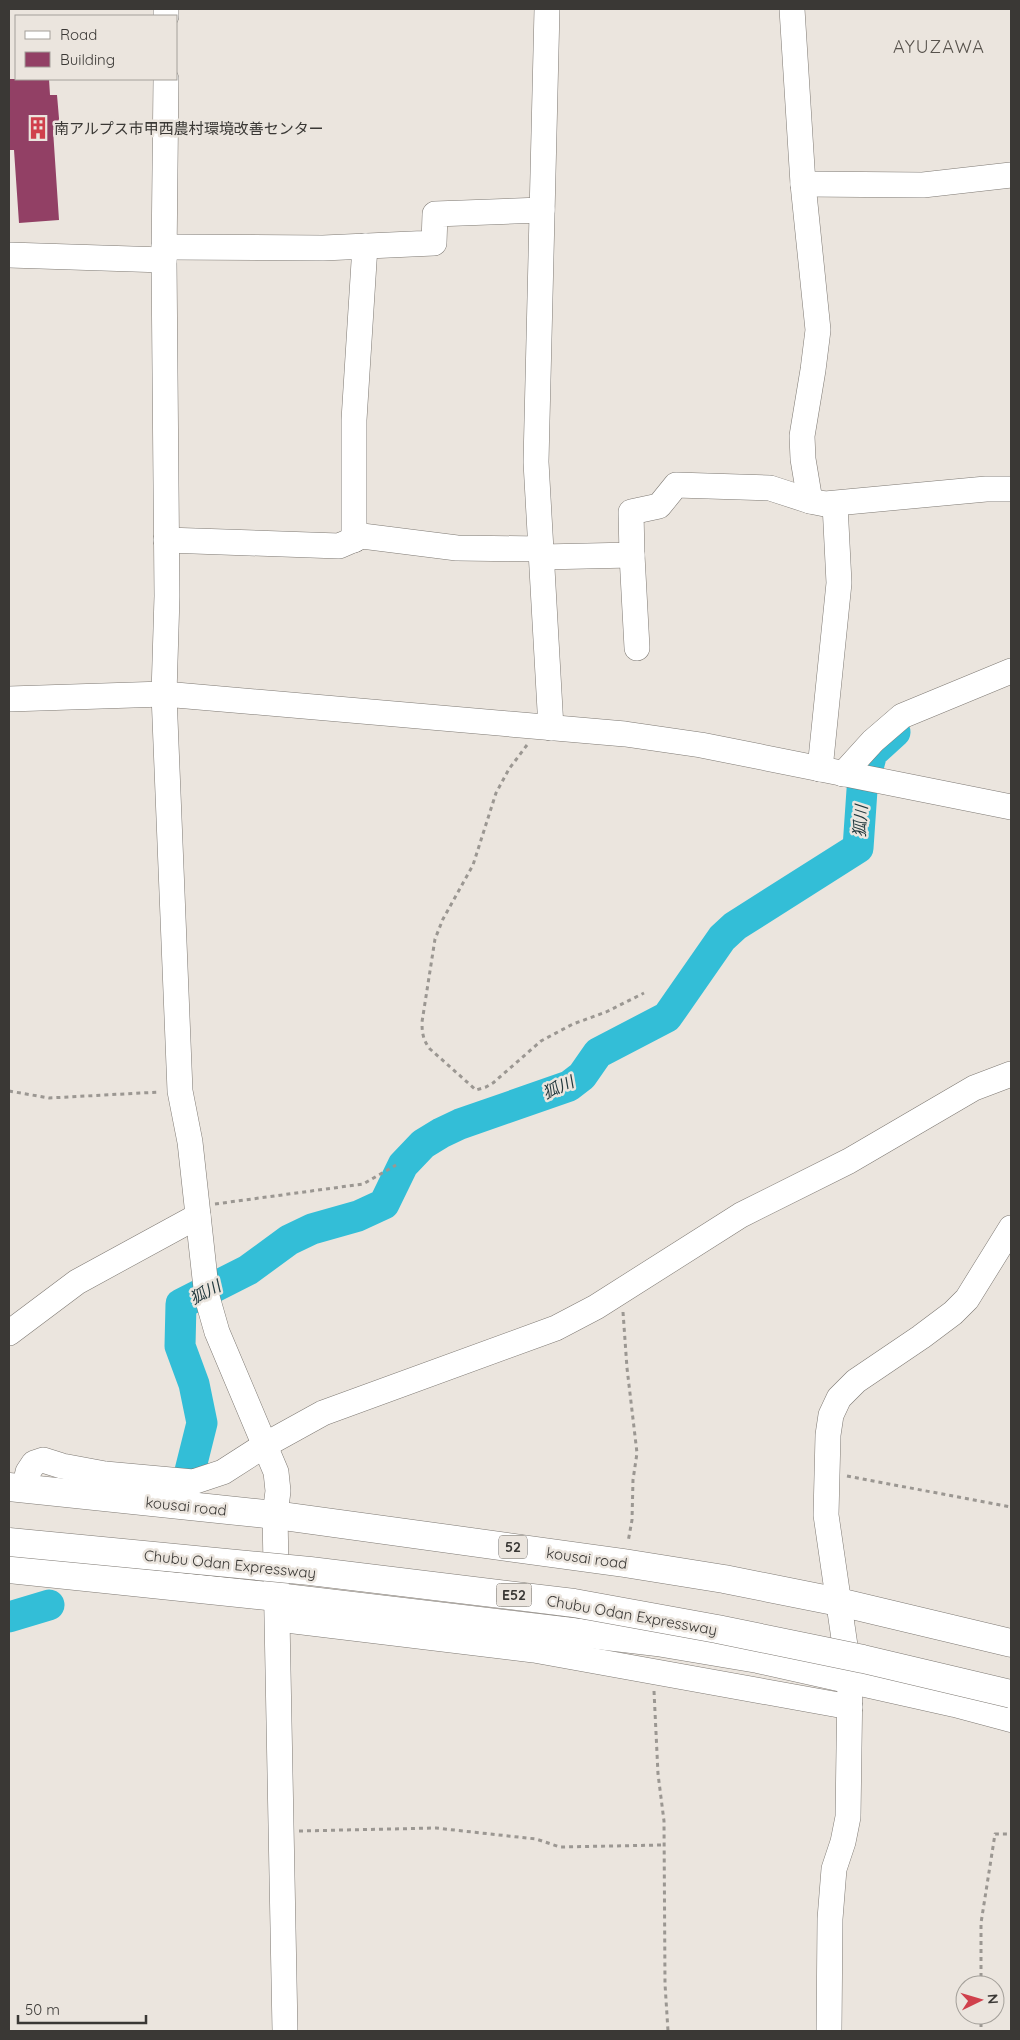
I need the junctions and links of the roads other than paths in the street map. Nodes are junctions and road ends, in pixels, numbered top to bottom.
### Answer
1 (547, 9) edge
2 (792, 9) edge
3 (166, 80) edge
4 (1011, 176) edge
5 (804, 184) junction
6 (542, 210) junction
7 (366, 246) junction
8 (164, 254) junction
9 (9, 255) edge
10 (1011, 489) edge
11 (810, 502) junction
12 (835, 504) junction
13 (166, 540) junction
14 (354, 540) junction
15 (542, 553) junction
16 (632, 555) junction
17 (637, 648) dead end
18 (1011, 671) edge
19 (164, 694) junction
20 (9, 699) edge
21 (546, 727) junction
22 (836, 772) junction
23 (1011, 807) edge
24 (1011, 1074) edge
25 (198, 1212) junction
26 (1011, 1228) edge
27 (9, 1333) edge
28 (266, 1445) junction
29 (16, 1488) edge
30 (275, 1514) junction
31 (9, 1542) edge
32 (9, 1569) edge
33 (839, 1602) junction
34 (277, 1608) junction
35 (1011, 1643) edge
36 (850, 1680) junction
37 (1011, 1694) edge
38 (850, 1707) junction
39 (1011, 1718) edge
40 (285, 2031) edge
41 (829, 2031) edge

1 - 6 street
2 - 5 street
3 - 8 street
4 - 5 street
5 - 11 street
6 - 7 street
6 - 15 street
7 - 8 street
7 - 14 street
8 - 9 street
8 - 13 street
10 - 12 street
11 - 12 street
11 - 16 street
12 - 22 street
13 - 14 street
13 - 19 street
14 - 15 street
15 - 16 street
15 - 21 street
16 - 17 street
18 - 22 street
19 - 20 street
19 - 21 street
19 - 25 street
21 - 22 street
22 - 23 street
24 - 28 street
25 - 27 street
25 - 28 street
26 - 33 street
28 - 29 street
28 - 30 street
29 - 30 highway, kousai road / 52
30 - 33 highway, kousai road / 52
30 - 34 street
31 - 37 highway, Chubu Odan Expressway / E52, bridge
32 - 34 highway
33 - 35 highway, kousai road / 52
33 - 36 street
34 - 36 highway
34 - 38 street
34 - 40 street
36 - 38 street
36 - 39 highway
38 - 41 street

